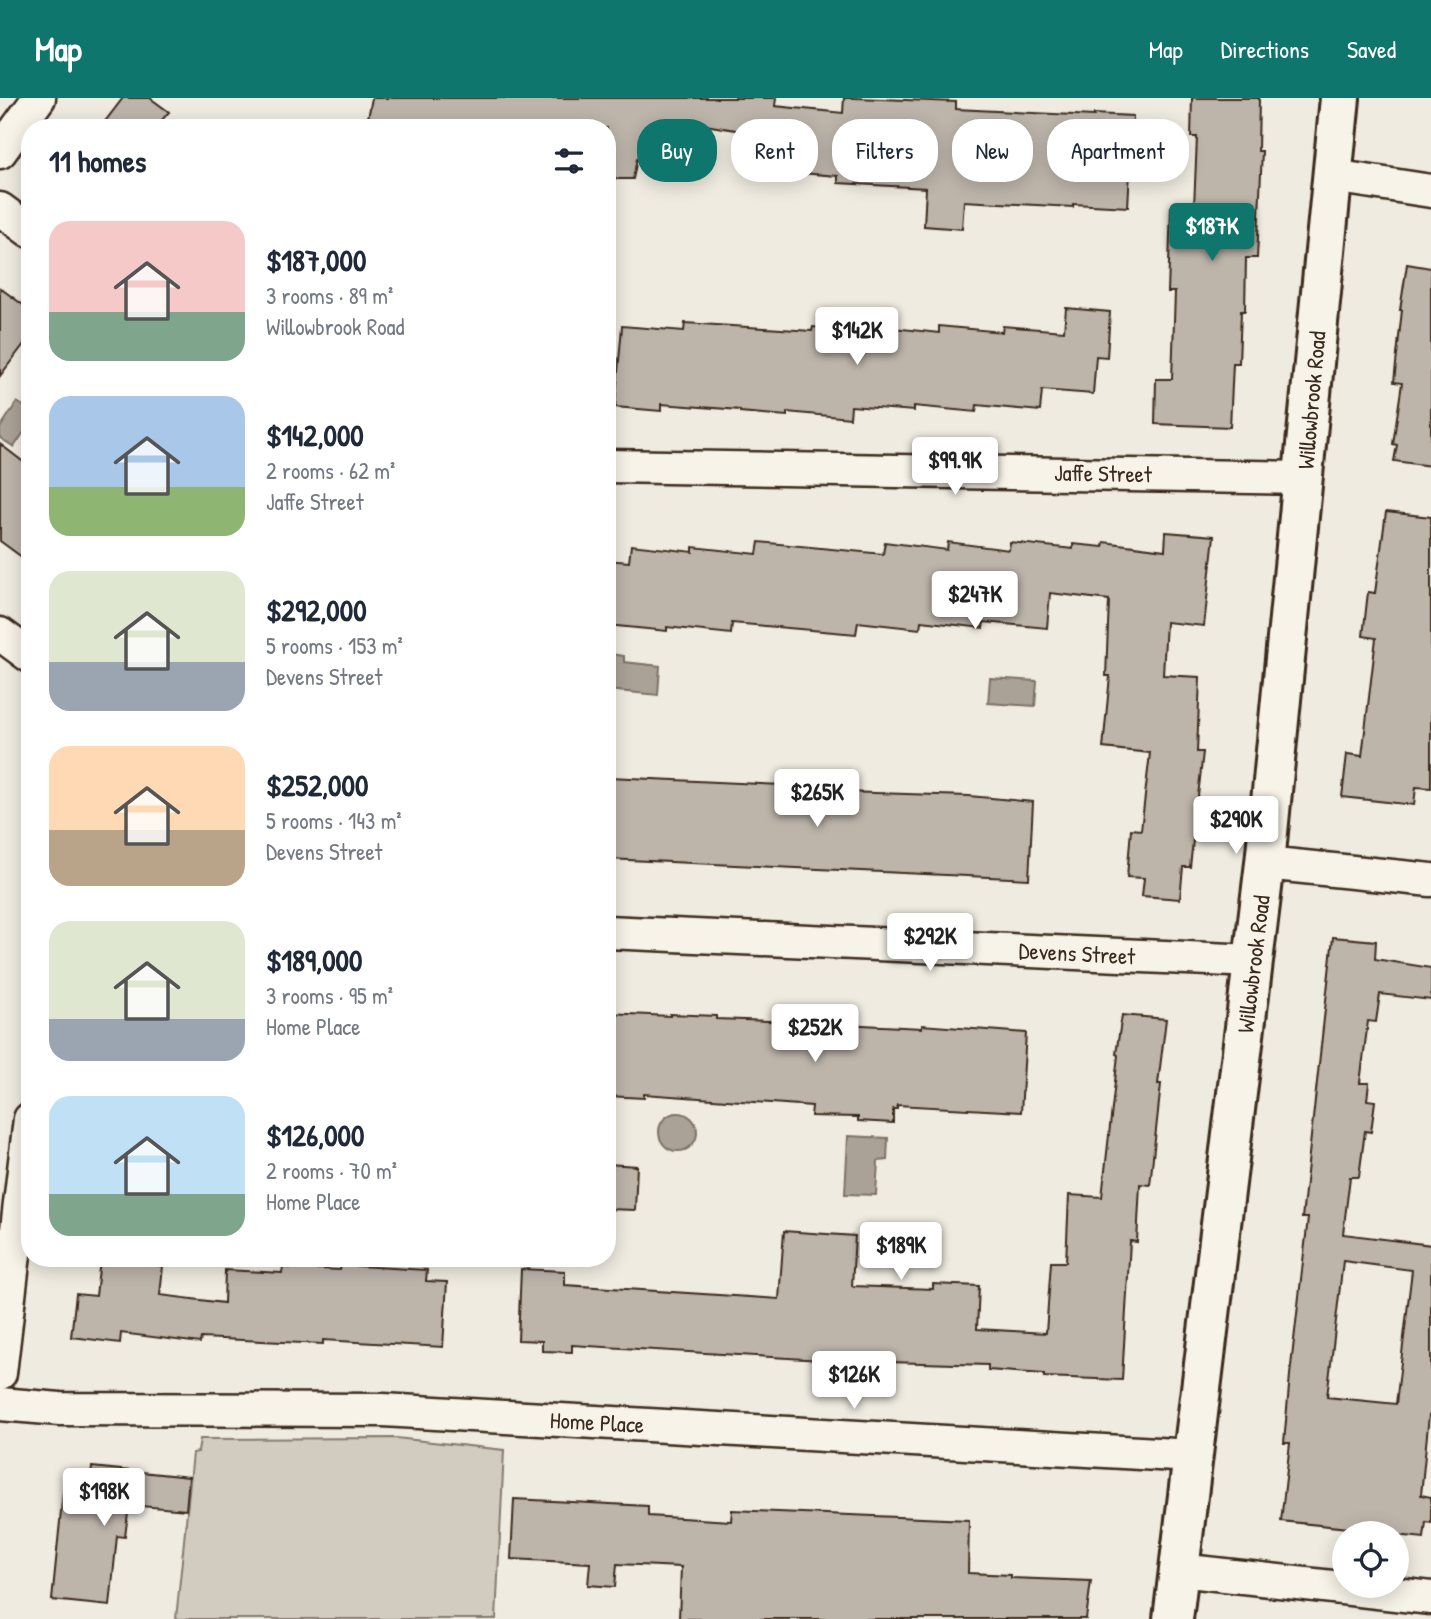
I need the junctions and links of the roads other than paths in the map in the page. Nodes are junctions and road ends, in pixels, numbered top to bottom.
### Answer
1 (39, 98) edge
2 (1340, 98) edge
3 (24, 119) edge
4 (21, 123) edge
5 (0, 152) edge
6 (1333, 176) junction
7 (1431, 191) edge
8 (0, 209) edge
9 (21, 224) edge
10 (616, 466) edge
11 (1304, 478) junction
12 (0, 634) edge
13 (21, 649) edge
14 (1265, 863) junction
15 (1431, 880) edge
16 (616, 932) edge
17 (1254, 961) junction
18 (21, 1195) edge
19 (0, 1373) edge
20 (0, 1404) edge
21 (1193, 1456) junction
22 (1179, 1570) junction
23 (1431, 1598) edge
24 (1173, 1619) edge

1 - 3 street
2 - 6 street, Willowbrook Road
4 - 5 street
6 - 7 street
6 - 11 street, Willowbrook Road
8 - 9 street
10 - 11 street, Jaffe Street
11 - 14 street, Willowbrook Road
12 - 13 street
14 - 15 street
14 - 17 street, Willowbrook Road
16 - 17 street, Devens Street
17 - 21 street, Willowbrook Road
18 - 19 street
20 - 21 street, Home Place
21 - 22 street, Willowbrook Road
22 - 23 street
22 - 24 street, Willowbrook Road

